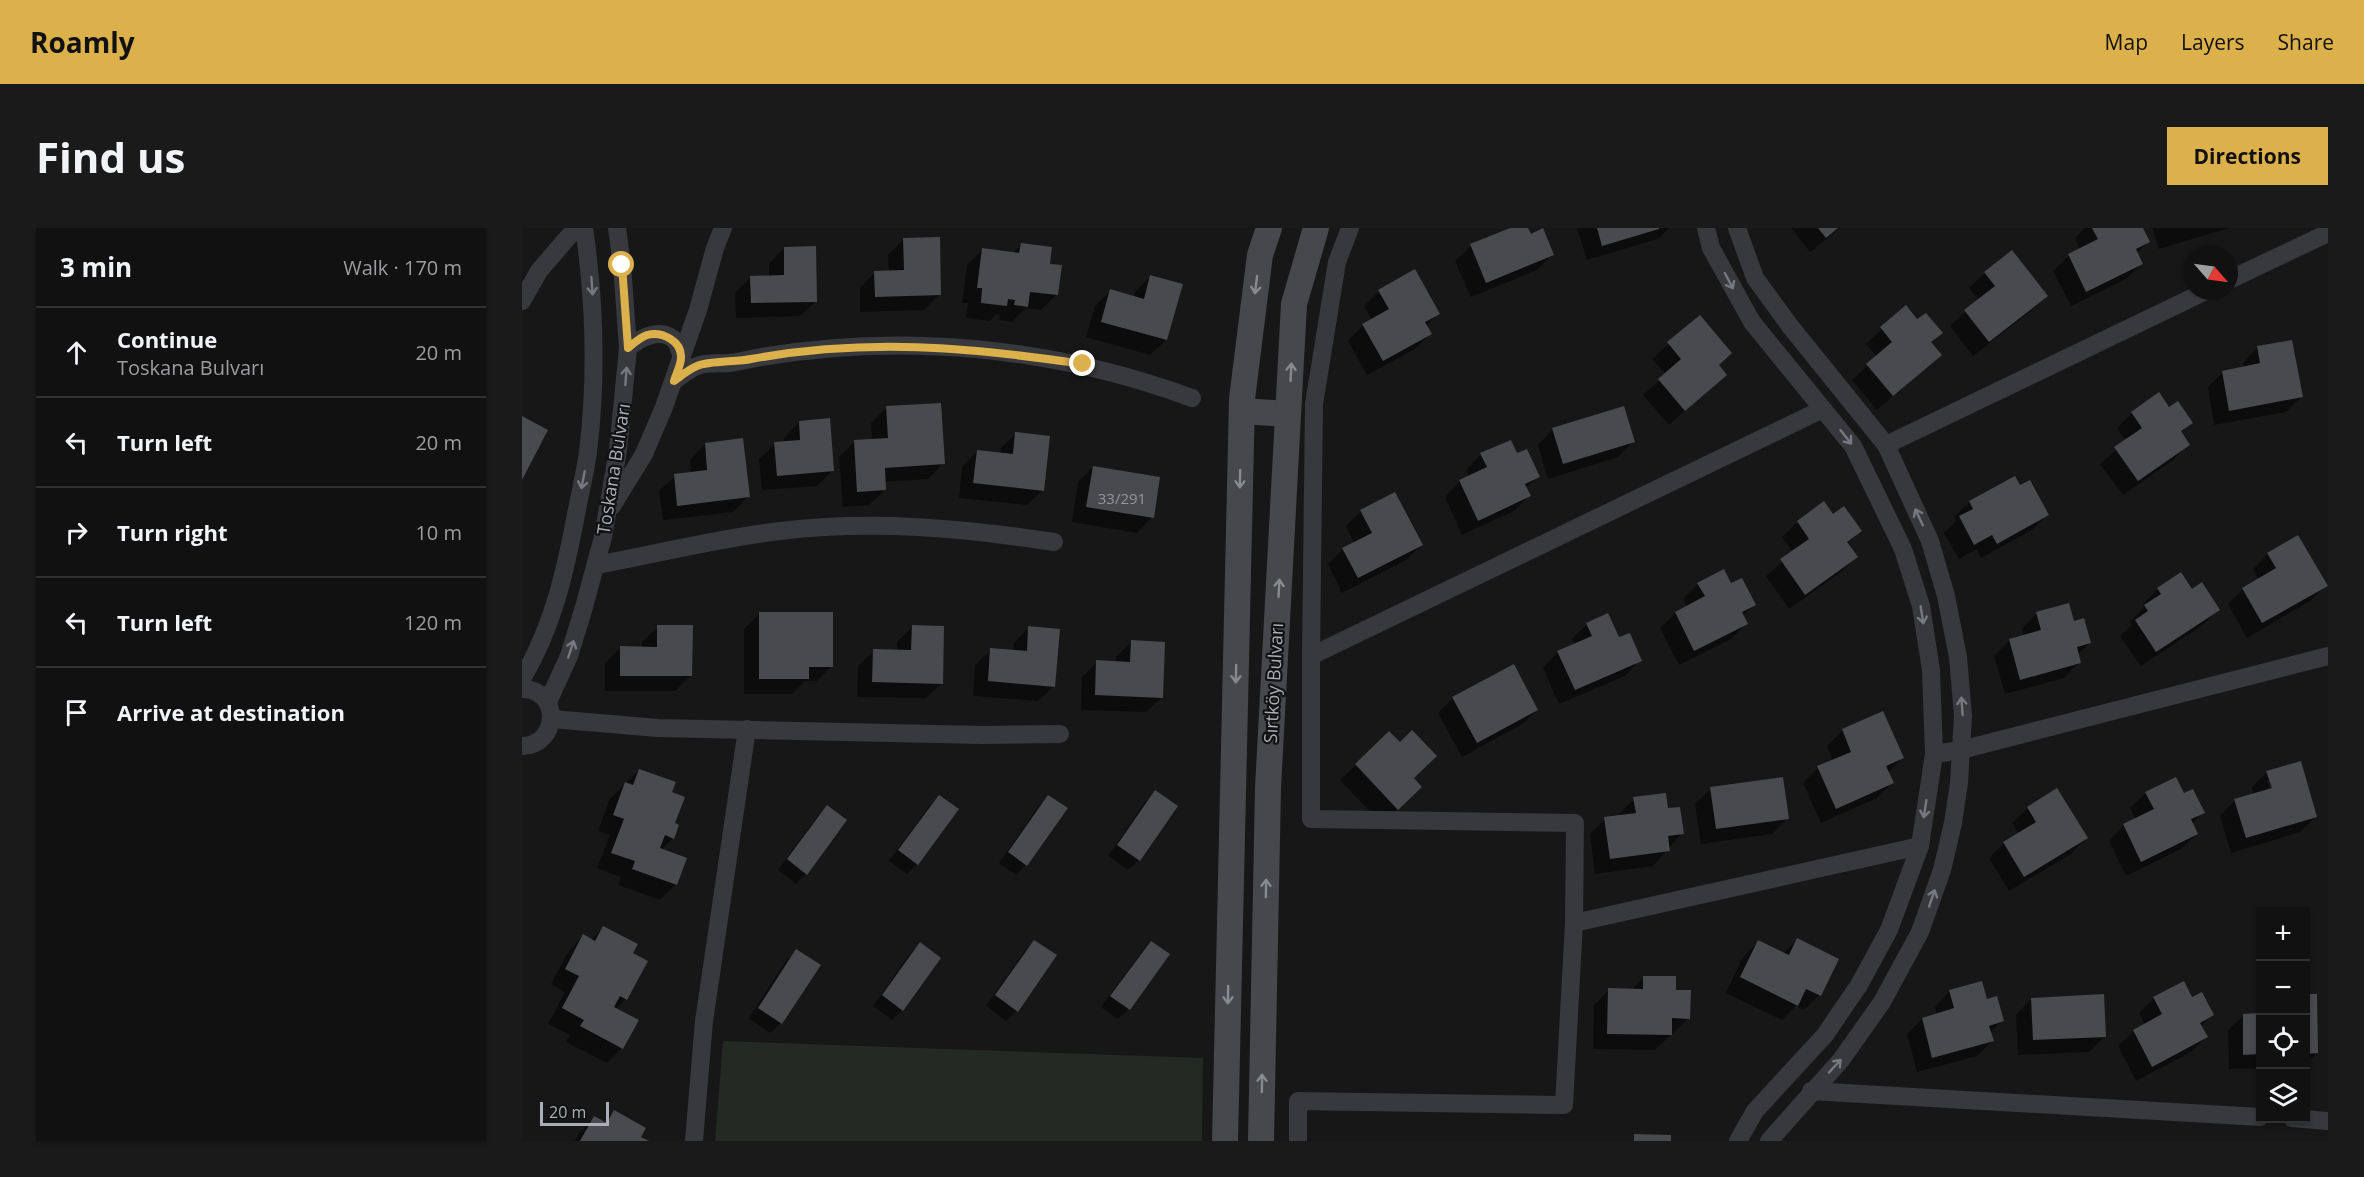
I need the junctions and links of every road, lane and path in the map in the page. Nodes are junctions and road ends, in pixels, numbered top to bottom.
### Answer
1 (576, 228) edge
2 (584, 228) edge
3 (616, 228) edge
4 (723, 228) edge
5 (1269, 228) edge
6 (1316, 228) edge
7 (1350, 228) edge
8 (1706, 228) edge
9 (1737, 228) edge
10 (2328, 233) edge
11 (2238, 276) edge
12 (2187, 300) edge
13 (522, 301) edge
14 (628, 348) junction
15 (682, 357) junction
16 (674, 381) junction
17 (1192, 398) dead end
18 (1823, 409) junction
19 (1242, 411) junction
20 (1288, 414) junction
21 (1886, 445) junction
22 (606, 515) junction
23 (1054, 542) dead end
24 (596, 565) junction
25 (1311, 656) junction
26 (2328, 656) edge
27 (522, 679) edge
28 (522, 689) edge
29 (550, 711) junction
30 (747, 729) junction
31 (1060, 734) dead end
32 (523, 748) edge
33 (1960, 750) junction
34 (1934, 754) junction
35 (1920, 846) junction
36 (1574, 923) junction
37 (1229, 953) junction
38 (1265, 953) junction
39 (1811, 1091) junction
40 (2256, 1117) edge
41 (2310, 1120) edge
42 (2328, 1121) edge
43 (694, 1141) edge
44 (1225, 1141) edge
45 (1261, 1141) edge
46 (1298, 1141) edge
47 (1738, 1141) edge
48 (1769, 1141) edge

1 - 13 street
2 -> 27 street, Toskana Bulvarı
3 - 14 street, Toskana Bulvarı
4 - 15 street
5 -> 19 main road, Sırtköy Bulvarı
20 -> 6 main road, Sırtköy Bulvarı
7 - 25 street
8 -> 18 street
9 - 21 street
10 - 11 street
12 - 21 street
14 - 15 street
22 -> 14 street, Toskana Bulvarı
15 - 16 street
16 - 17 street
16 - 22 street
18 - 25 street
18 -> 34 street
19 - 20 main road
19 -> 37 main road, Sırtköy Bulvarı
38 -> 20 main road, Sırtköy Bulvarı
33 -> 21 street
22 - 24 street, Toskana Bulvarı
23 - 24 street
29 -> 24 street, Toskana Bulvarı
25 - 36 street
26 - 33 street
28 - 29 street
29 - 30 street
29 - 32 street, Toskana Bulvarı
30 - 31 street
30 - 43 street
33 - 34 street
39 -> 33 street
34 -> 35 street
35 - 36 street
35 - 47 street
36 - 46 street
37 - 38 main road
37 -> 44 main road, Sırtköy Bulvarı
45 -> 38 main road, Sırtköy Bulvarı
39 - 40 street
39 - 48 street
41 - 42 street

